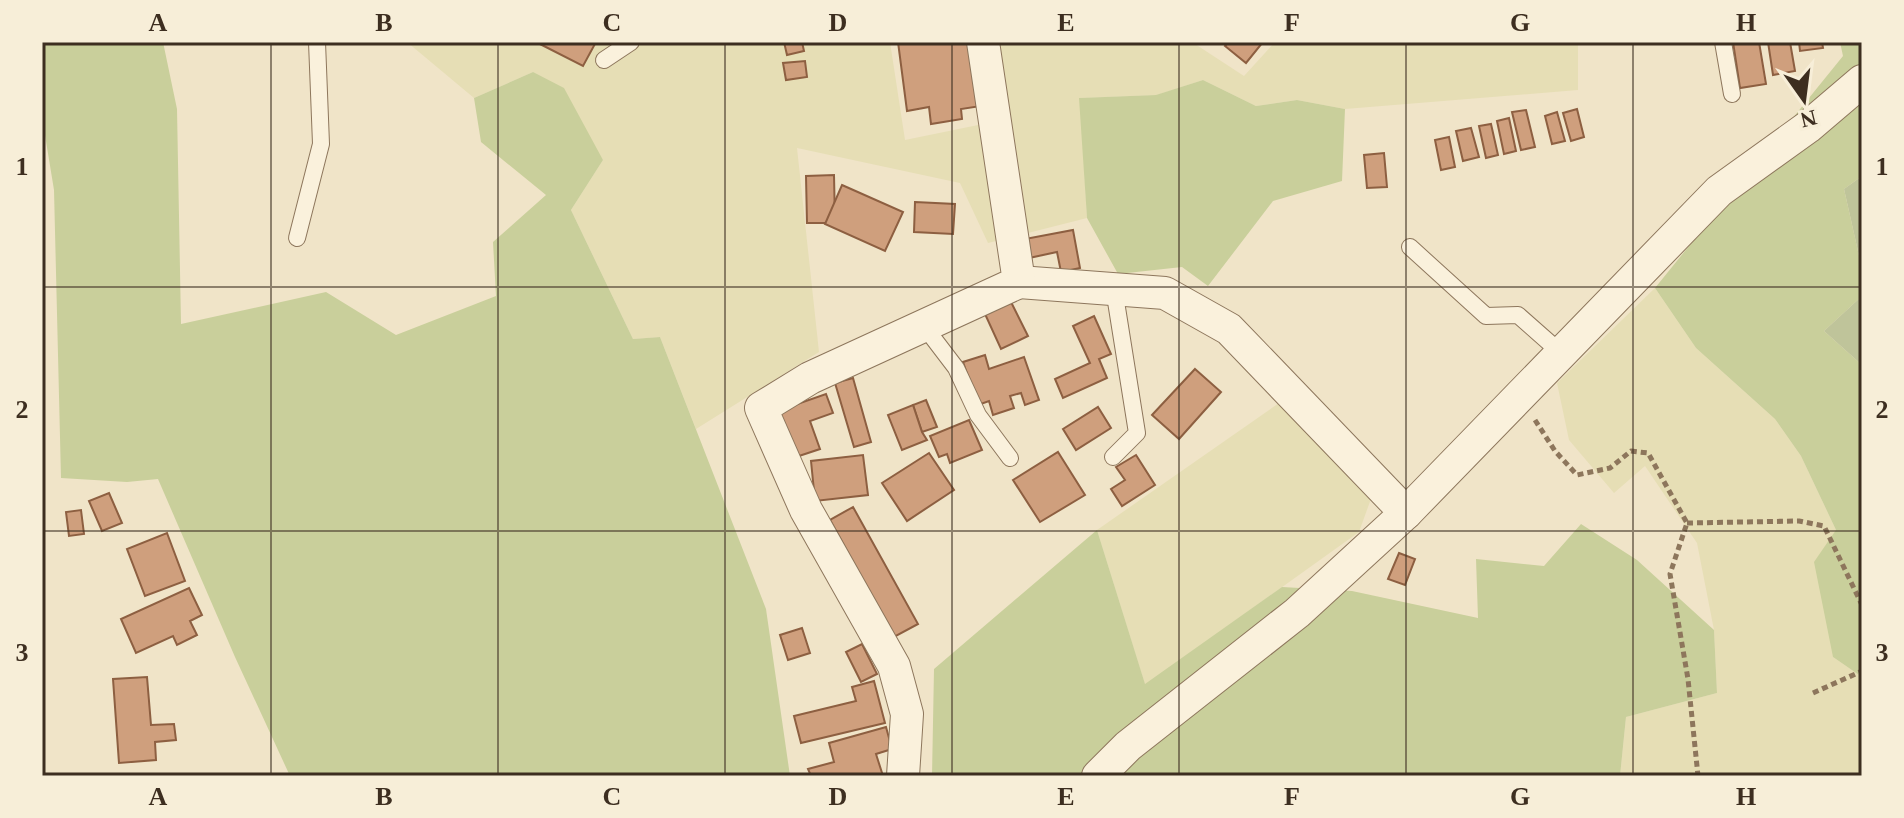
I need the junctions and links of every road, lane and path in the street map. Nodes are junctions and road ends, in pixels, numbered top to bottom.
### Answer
1 (317, 42) edge
2 (631, 42) edge
3 (983, 42) edge
4 (1723, 42) edge
5 (604, 60) dead end
6 (1862, 81) edge
7 (1732, 94) dead end
8 (297, 238) dead end
9 (1410, 247) dead end
10 (1019, 282) junction
11 (1114, 289) junction
12 (924, 326) junction
13 (1561, 353) junction
14 (1519, 396) junction
15 (1113, 457) dead end
16 (1010, 458) dead end
17 (1406, 513) junction
18 (1687, 523) junction
19 (1862, 605) edge
20 (1862, 671) edge
21 (1813, 693) dead end
22 (903, 776) edge
23 (1098, 776) edge
24 (1698, 776) edge

1 - 8 lane
2 - 5 lane
3 - 10 street
4 - 7 lane
6 - 13 street
9 - 13 lane
10 - 11 street
10 - 12 street
11 - 15 lane
11 - 17 street
12 - 16 lane
12 - 22 street
13 - 14 street
14 - 17 street
14 - 18 path
17 - 23 street
18 - 19 path
18 - 24 path
20 - 21 path

